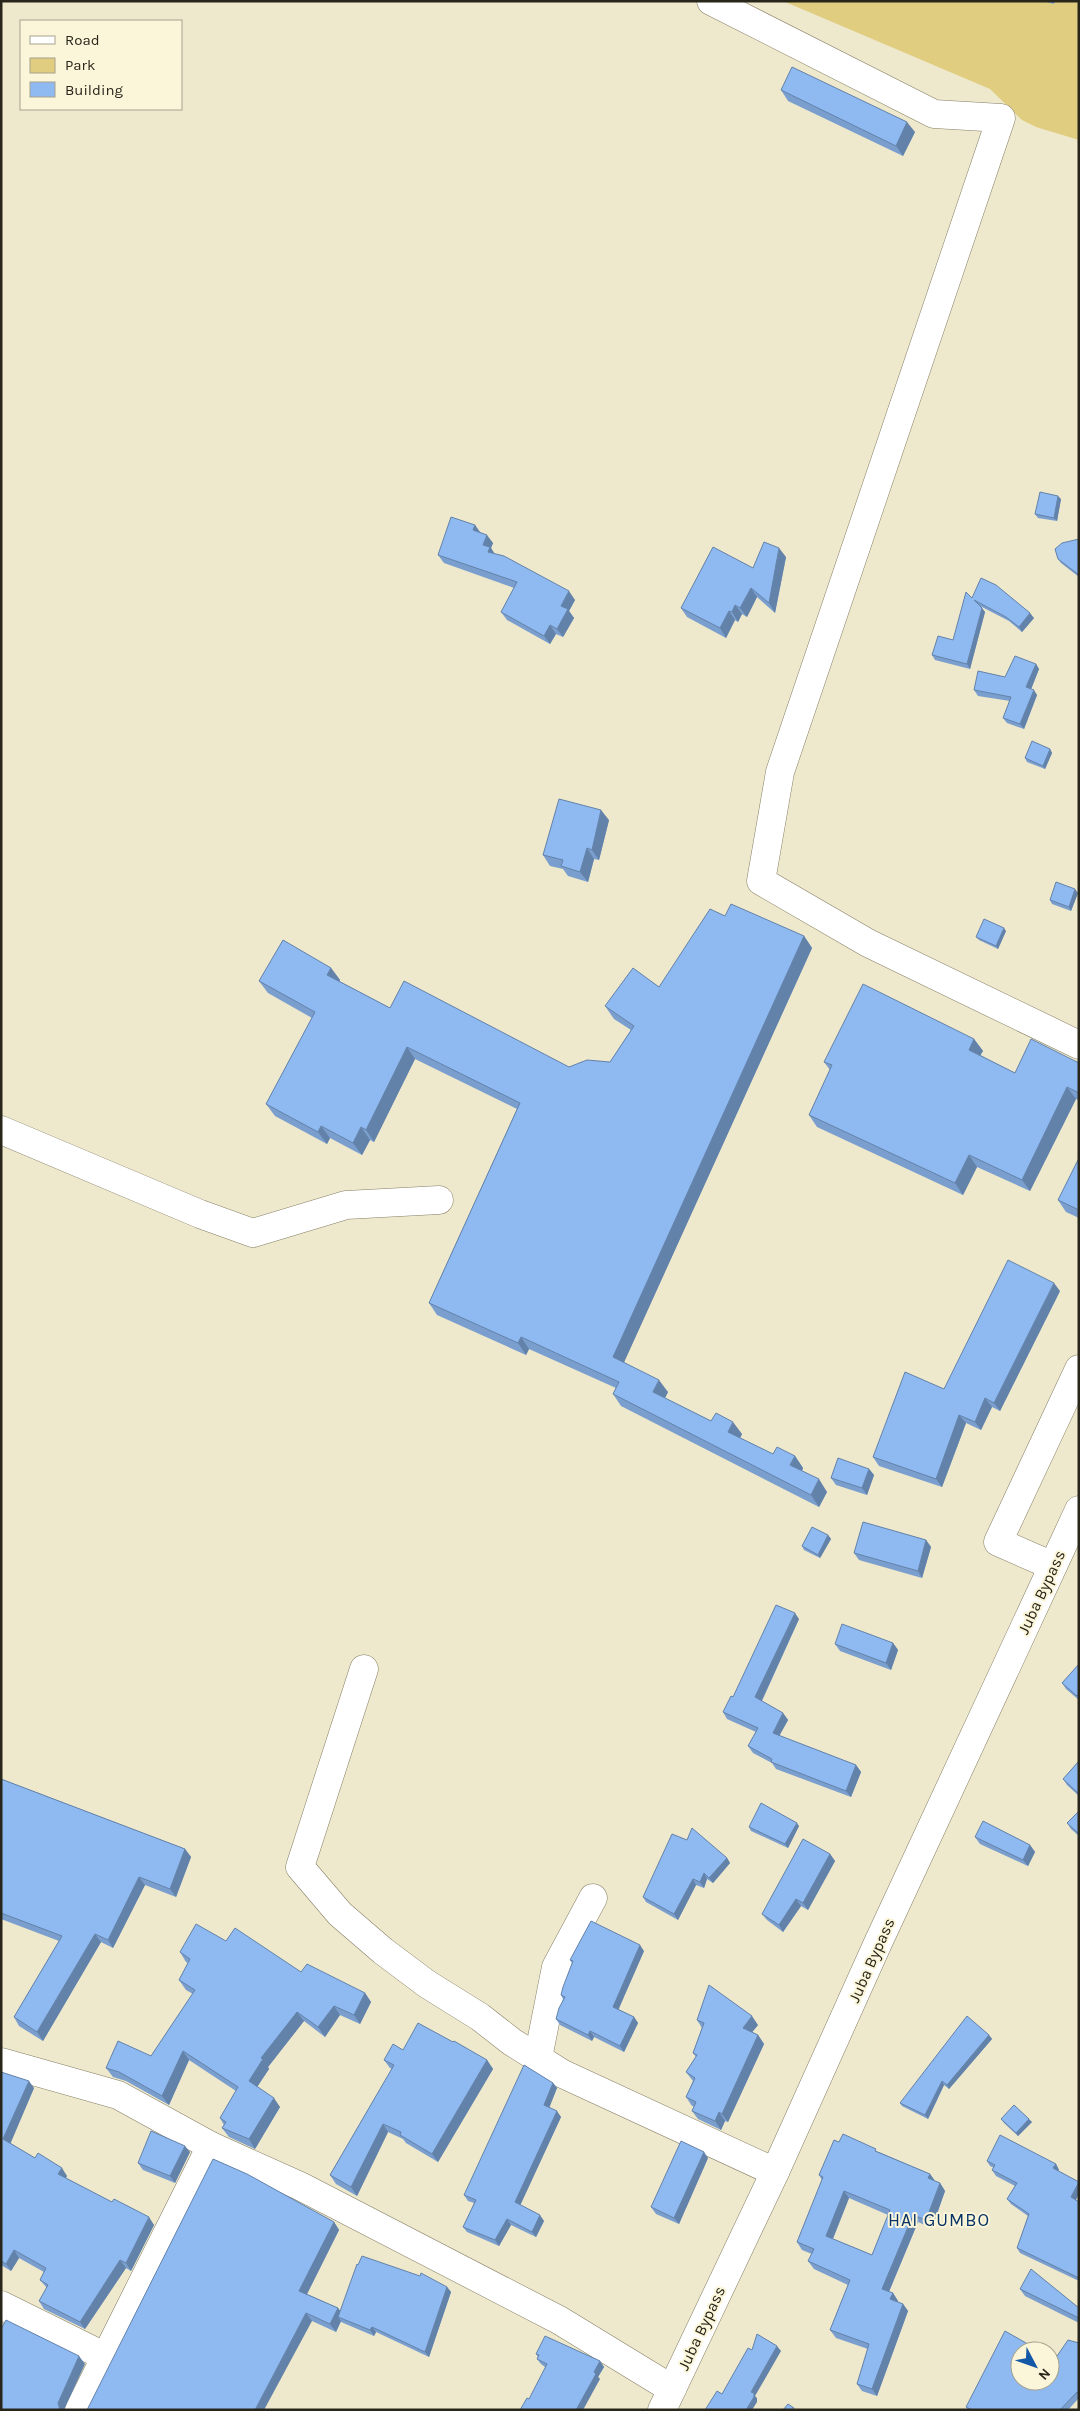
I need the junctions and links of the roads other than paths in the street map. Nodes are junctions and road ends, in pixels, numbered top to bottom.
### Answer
1 (711, 1) edge
2 (1079, 1045) edge
3 (1, 1130) edge
4 (439, 1200) dead end
5 (1079, 1369) edge
6 (1079, 1510) edge
7 (1053, 1566) junction
8 (364, 1669) dead end
9 (593, 1898) dead end
10 (538, 2058) junction
11 (1, 2062) edge
12 (211, 2146) junction
13 (775, 2172) junction
14 (1, 2305) edge
15 (106, 2357) junction
16 (667, 2399) edge
17 (79, 2410) edge

1 - 2 street
3 - 4 street
5 - 7 street
6 - 7 street, Juba Bypass
7 - 13 street, Juba Bypass
8 - 10 street
9 - 10 street
10 - 13 street
11 - 12 street
12 - 15 street
12 - 16 street
13 - 16 street, Juba Bypass
14 - 15 street
15 - 17 street

